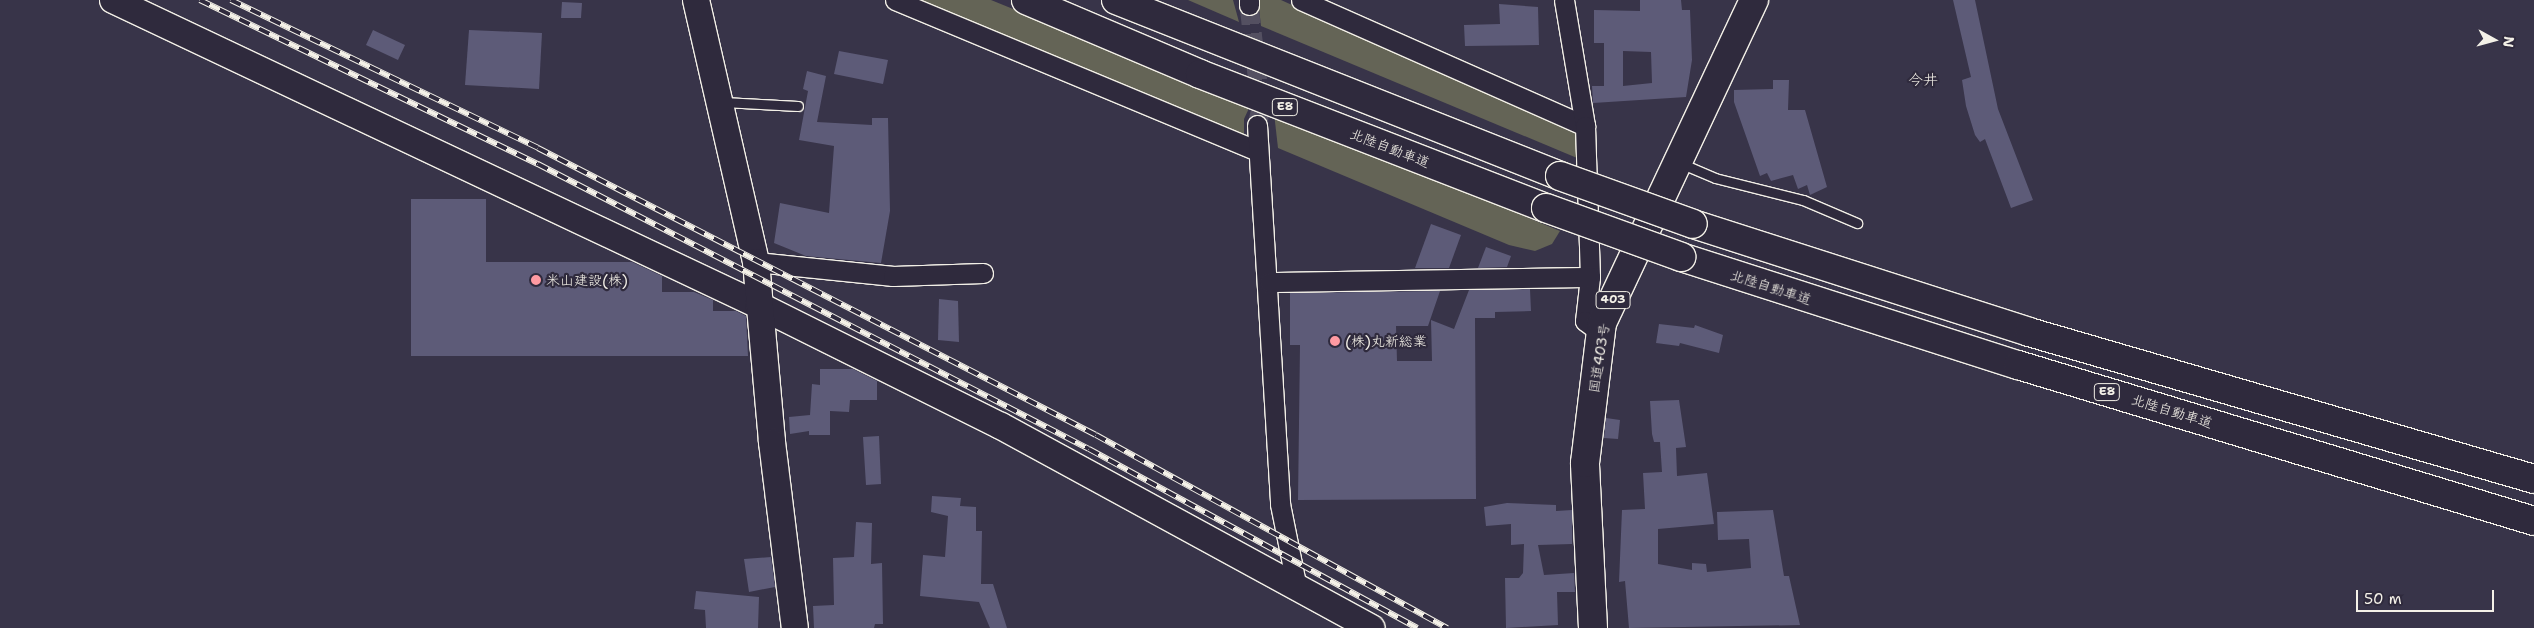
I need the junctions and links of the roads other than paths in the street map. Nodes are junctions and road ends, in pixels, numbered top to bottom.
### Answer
1 (113, 0) edge
2 (696, 0) edge
3 (897, 0) edge
4 (1026, 0) edge
5 (1116, 0) edge
6 (1301, 0) edge
7 (1564, 0) edge
8 (1754, 0) edge
9 (720, 102) junction
10 (798, 106) dead end
11 (1257, 126) tunnel mouth
12 (1585, 126) junction
13 (1257, 152) junction
14 (1679, 163) junction
15 (1856, 223) dead end
16 (756, 262) junction
17 (983, 273) dead end
18 (1590, 277) junction
19 (1270, 282) junction
20 (758, 305) junction
21 (1601, 333) junction
22 (2534, 479) edge
23 (2534, 521) edge
24 (1297, 588) junction
25 (795, 628) edge
26 (1372, 628) edge
27 (1593, 628) edge

1 - 20 street
2 - 9 street
3 - 13 street
4 - 23 highway, 北陸自動車道 / E8, bridge
5 - 22 highway, E8, bridge
6 - 12 street
7 - 12 street
8 - 14 highway, 国道403号 / 403
9 - 10 lane
9 - 16 street
11 - 13 street
12 - 18 street
13 - 19 street
14 - 15 lane
14 - 21 highway, 国道403号 / 403
16 - 17 street
16 - 20 street
18 - 19 street
18 - 21 street
19 - 24 street
20 - 24 street
20 - 25 street
21 - 27 highway, 国道403号 / 403
24 - 26 street

